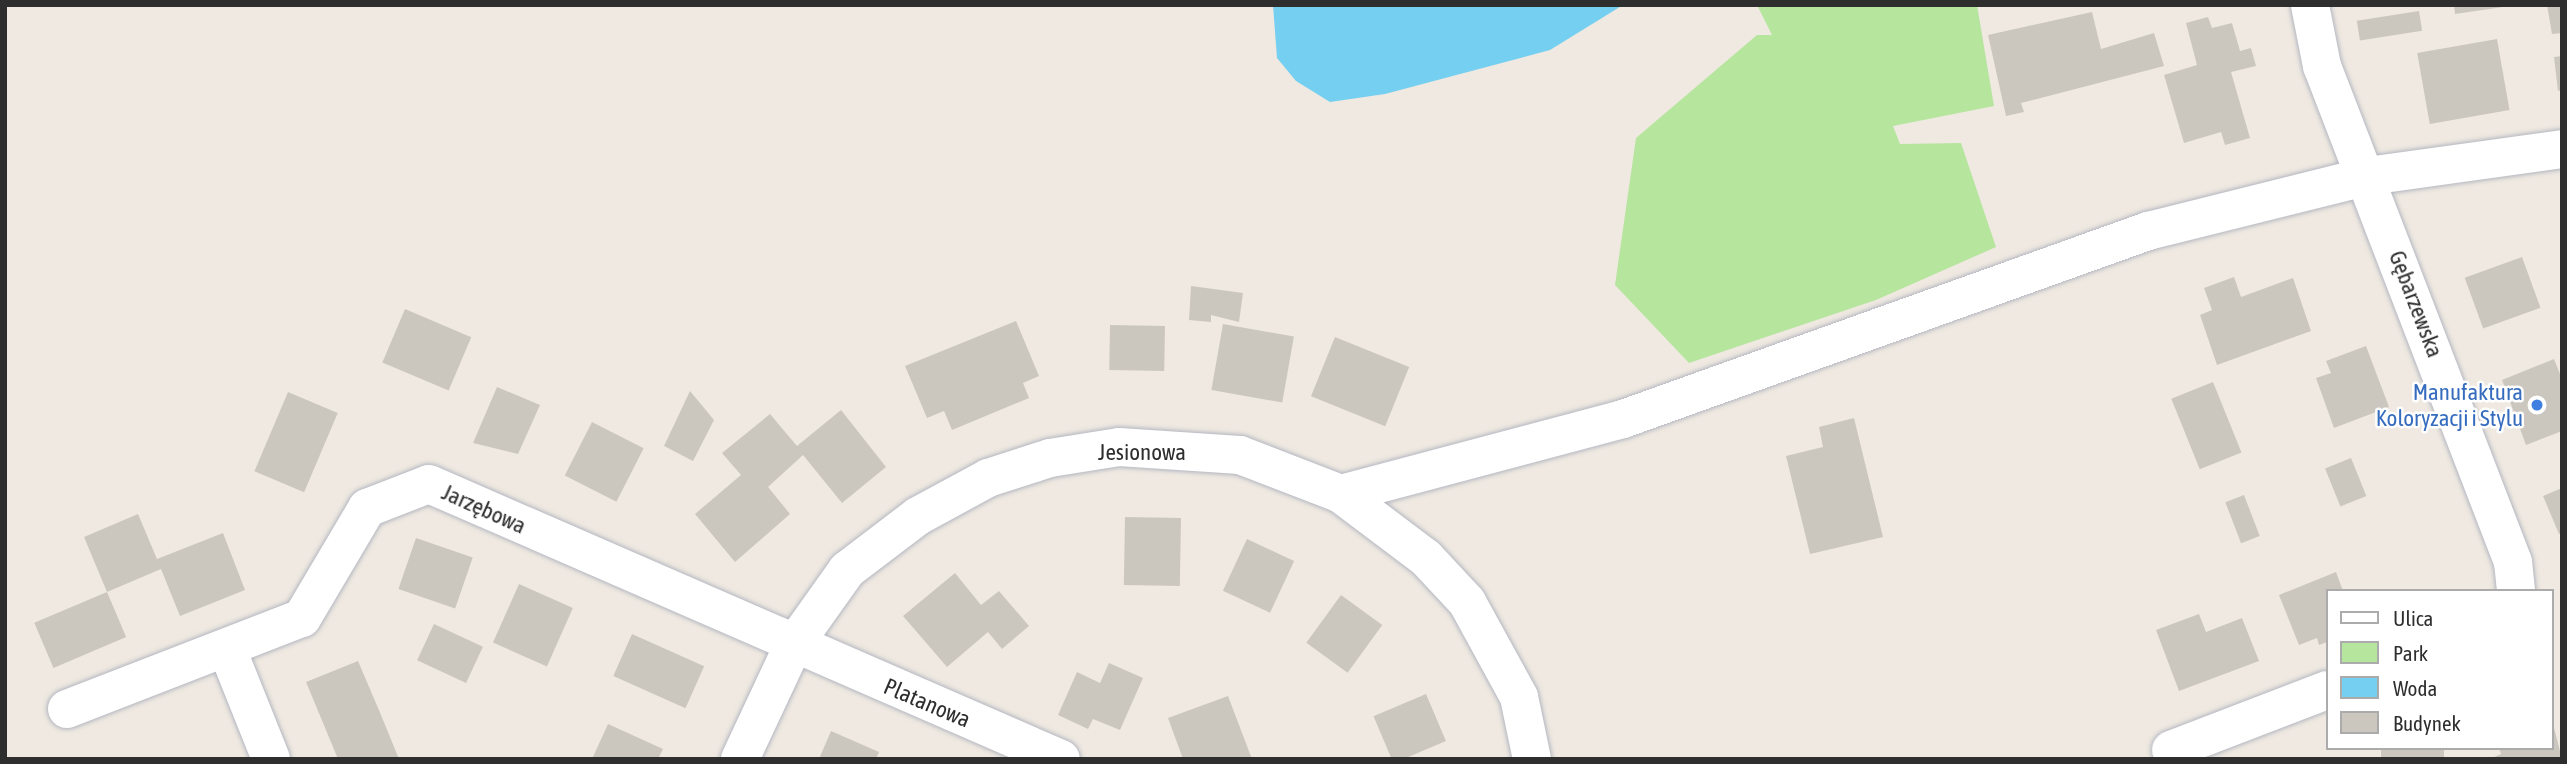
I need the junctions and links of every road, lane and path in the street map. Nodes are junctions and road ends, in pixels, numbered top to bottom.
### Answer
1 (2310, 5) edge
2 (2562, 149) edge
3 (2368, 176) junction
4 (1341, 494) junction
5 (2516, 589) edge
6 (793, 646) junction
7 (227, 649) junction
8 (2326, 690) edge
9 (67, 709) dead end
10 (2171, 750) dead end
11 (271, 759) edge
12 (740, 759) edge
13 (1061, 759) edge
14 (1532, 759) edge

1 - 3 street, Gębarzewska
2 - 3 street
3 - 4 street
3 - 5 street, Gębarzewska
4 - 6 street, Jesionowa
4 - 14 street, Jesionowa
6 - 7 street, Jarzębowa
6 - 12 street, Jesionowa
6 - 13 street, Platanowa
7 - 9 street, Jarzębowa
7 - 11 street
8 - 10 street

